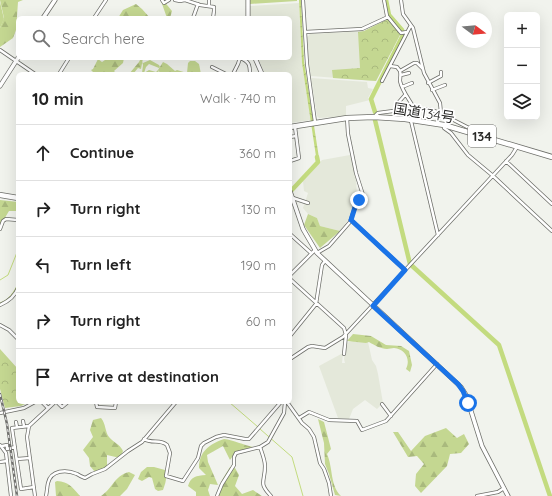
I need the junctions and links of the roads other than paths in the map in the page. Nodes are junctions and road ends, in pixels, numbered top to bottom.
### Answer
1 (55, 0) edge
2 (106, 0) edge
3 (162, 0) edge
4 (169, 0) edge
5 (175, 0) edge
6 (185, 0) edge
7 (210, 0) edge
8 (248, 0) edge
9 (303, 0) edge
10 (384, 0) edge
11 (401, 0) edge
12 (198, 4) junction
13 (209, 6) junction
14 (44, 16) edge
15 (95, 16) edge
16 (194, 16) edge
17 (213, 16) edge
18 (248, 16) edge
19 (388, 17) junction
20 (411, 24) junction
21 (305, 32) junction
22 (404, 33) junction
23 (0, 50) edge
24 (16, 58) edge
25 (16, 60) edge
26 (18, 60) edge
27 (68, 60) edge
28 (239, 60) edge
29 (246, 60) edge
30 (256, 60) edge
31 (390, 66) junction
32 (212, 67) dead end
33 (423, 69) junction
34 (400, 71) junction
35 (33, 72) edge
36 (60, 72) edge
37 (222, 72) edge
38 (234, 72) edge
39 (250, 72) edge
40 (261, 72) edge
41 (409, 72) dead end
42 (441, 72) dead end
43 (401, 75) junction
44 (382, 81) dead end
45 (412, 83) dead end
46 (428, 83) junction
47 (444, 85) dead end
48 (0, 86) edge
49 (402, 87) junction
50 (432, 90) junction
51 (405, 95) junction
52 (414, 108) junction
53 (395, 110) junction
54 (441, 113) junction
55 (375, 117) junction
56 (347, 118) junction
57 (410, 120) junction
58 (314, 123) junction
59 (437, 123) junction
60 (444, 125) junction
61 (292, 126) edge
62 (470, 132) junction
63 (296, 136) junction
64 (292, 137) edge
65 (518, 146) junction
66 (552, 157) edge
67 (292, 160) edge
68 (506, 161) junction
69 (492, 176) junction
70 (0, 195) edge
71 (16, 198) edge
72 (293, 198) joint
73 (308, 203) dead end
74 (552, 204) edge
75 (16, 220) edge
76 (351, 220) junction
77 (0, 229) edge
78 (552, 231) edge
79 (438, 235) junction
80 (292, 236) edge
81 (316, 251) junction
82 (311, 253) junction
83 (325, 261) junction
84 (405, 270) junction
85 (292, 273) edge
86 (292, 281) edge
87 (16, 293) edge
88 (316, 304) junction
89 (0, 305) edge
90 (373, 306) junction
91 (0, 325) edge
92 (292, 334) edge
93 (346, 335) junction
94 (16, 338) edge
95 (344, 354) dead end
96 (292, 358) edge
97 (437, 364) junction
98 (31, 404) edge
99 (44, 404) edge
100 (53, 404) edge
101 (96, 404) edge
102 (116, 404) edge
103 (174, 404) edge
104 (279, 404) edge
105 (286, 404) edge
106 (288, 404) edge
107 (382, 404) dead end
108 (48, 408) junction
109 (0, 413) edge
110 (391, 416) junction
111 (299, 418) junction
112 (23, 421) dead end
113 (16, 422) dead end
114 (24, 426) junction
115 (29, 426) junction
116 (17, 427) junction
117 (144, 439) junction
118 (1, 446) edge
119 (260, 447) junction
120 (15, 448) junction
121 (30, 458) junction
122 (17, 460) junction
123 (7, 461) junction
124 (0, 462) edge
125 (34, 487) junction
126 (504, 488) junction
127 (11, 496) edge
128 (35, 496) edge
129 (46, 496) edge
130 (217, 496) edge
131 (271, 496) edge
132 (331, 496) edge
133 (477, 496) edge
134 (508, 496) edge

1 - 14 street
2 - 15 street
3 - 4 street
5 - 6 street
6 - 12 street
7 - 13 street
8 - 18 street
9 - 21 street
10 - 19 street
11 - 20 street
12 - 13 street
12 - 16 street
13 - 17 street
19 - 21 street
19 - 22 street
20 - 22 street
20 - 33 street
21 - 58 street
22 - 31 street
23 - 24 street
25 - 48 street
26 - 35 street
27 - 36 street
28 - 38 street
29 - 39 street
30 - 40 street
31 - 34 street
31 - 44 street
32 - 37 street
33 - 34 street
33 - 46 street
34 - 43 street
41 - 43 street
42 - 46 street
43 - 49 street
45 - 49 street
46 - 50 street
47 - 50 street
49 - 51 street
50 - 54 street
51 - 52 street
51 - 53 street
52 - 53 street
52 - 54 street
53 - 55 street
54 - 59 street
54 - 62 street
55 - 56 highway, 国道134号 / 134
55 - 57 highway, 国道134号 / 134
56 - 58 highway, 国道134号 / 134
56 - 76 street
57 - 59 highway, 国道134号 / 134
57 - 79 street
58 - 61 highway, 国道134号 / 134
59 - 60 highway, 国道134号 / 134
60 - 62 highway, 国道134号 / 134
60 - 69 street
61 - 63 street
62 - 65 highway, 国道134号 / 134
63 - 64 street
63 - 67 street
65 - 66 highway, 国道134号 / 134
65 - 68 street
68 - 69 street
68 - 74 street
69 - 78 street
69 - 79 street
70 - 71 highway
72 - 73 street
72 - 81 street
75 - 77 street
76 - 81 street
76 - 84 street
79 - 84 street
80 - 82 street
81 - 82 street
81 - 83 street
82 - 85 street
83 - 88 street
83 - 90 street
84 - 90 street
86 - 88 street
87 - 89 street
88 - 92 street
88 - 93 street
90 - 93 street
90 - 97 street
91 - 94 street
93 - 95 street
93 - 96 street
97 - 110 street
97 - 126 street
98 - 109 street
99 - 108 street
100 - 108 street
101 - 102 street
103 - 117 street
104 - 117 street
105 - 119 street
106 - 111 street
107 - 110 street
108 - 115 street
110 - 111 street
111 - 132 street
112 - 114 street
113 - 116 street
114 - 115 street
114 - 116 street
115 - 121 street
116 - 120 street
117 - 129 street
118 - 120 street
118 - 123 street
119 - 130 street
119 - 131 street
120 - 122 street
121 - 122 street
121 - 125 street
122 - 125 street
123 - 124 street
123 - 127 street
125 - 128 street
126 - 133 street
126 - 134 street

